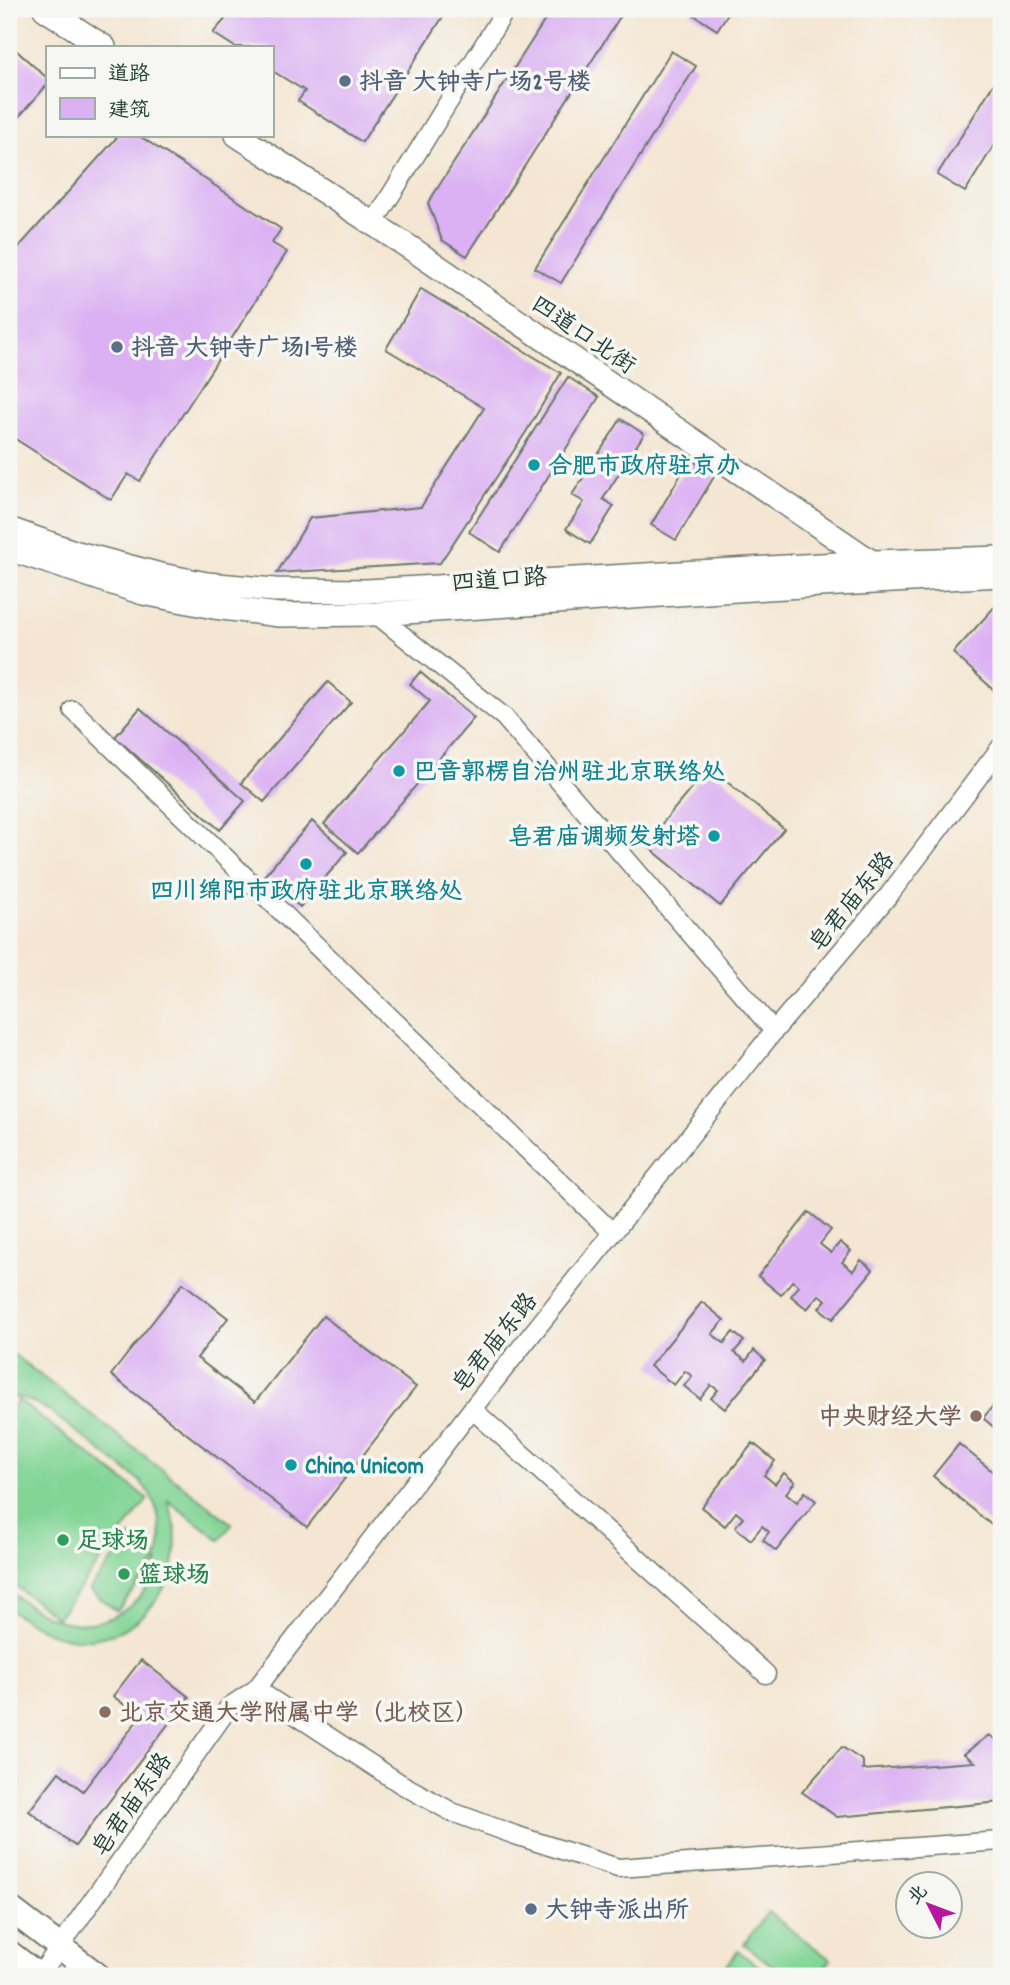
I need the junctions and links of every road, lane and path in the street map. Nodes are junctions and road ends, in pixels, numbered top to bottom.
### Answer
1 (45, 9) edge
2 (506, 9) edge
3 (101, 46) edge
4 (239, 136) edge
5 (373, 224) junction
6 (9, 529) edge
7 (9, 549) edge
8 (1001, 558) edge
9 (872, 562) junction
10 (1001, 575) edge
11 (899, 581) junction
12 (376, 614) junction
13 (73, 710) dead end
14 (1001, 747) edge
15 (774, 1031) junction
16 (613, 1233) junction
17 (472, 1409) junction
18 (766, 1675) dead end
19 (256, 1689) junction
20 (1001, 1841) edge
21 (9, 1908) edge
22 (60, 1947) junction
23 (9, 1953) edge
24 (39, 1976) edge
25 (98, 1976) edge

1 - 3 street
2 - 5 street
4 - 5 street, 四道口北街
5 - 9 street, 四道口北街
6 - 9 street, 四道口路
7 - 12 street, 四道口路
8 - 9 street, 四道口路
9 - 11 street, 四道口北街
10 - 11 street, 四道口路
11 - 12 street, 四道口路
12 - 15 street
13 - 16 street
14 - 15 street, 皂君庙东路
15 - 16 street, 皂君庙东路
16 - 17 street, 皂君庙东路
17 - 18 street
17 - 19 street, 皂君庙东路
19 - 20 street
19 - 22 street, 皂君庙东路
21 - 22 main road
22 - 24 street, 皂君庙东路
22 - 25 main road
23 - 24 main road

